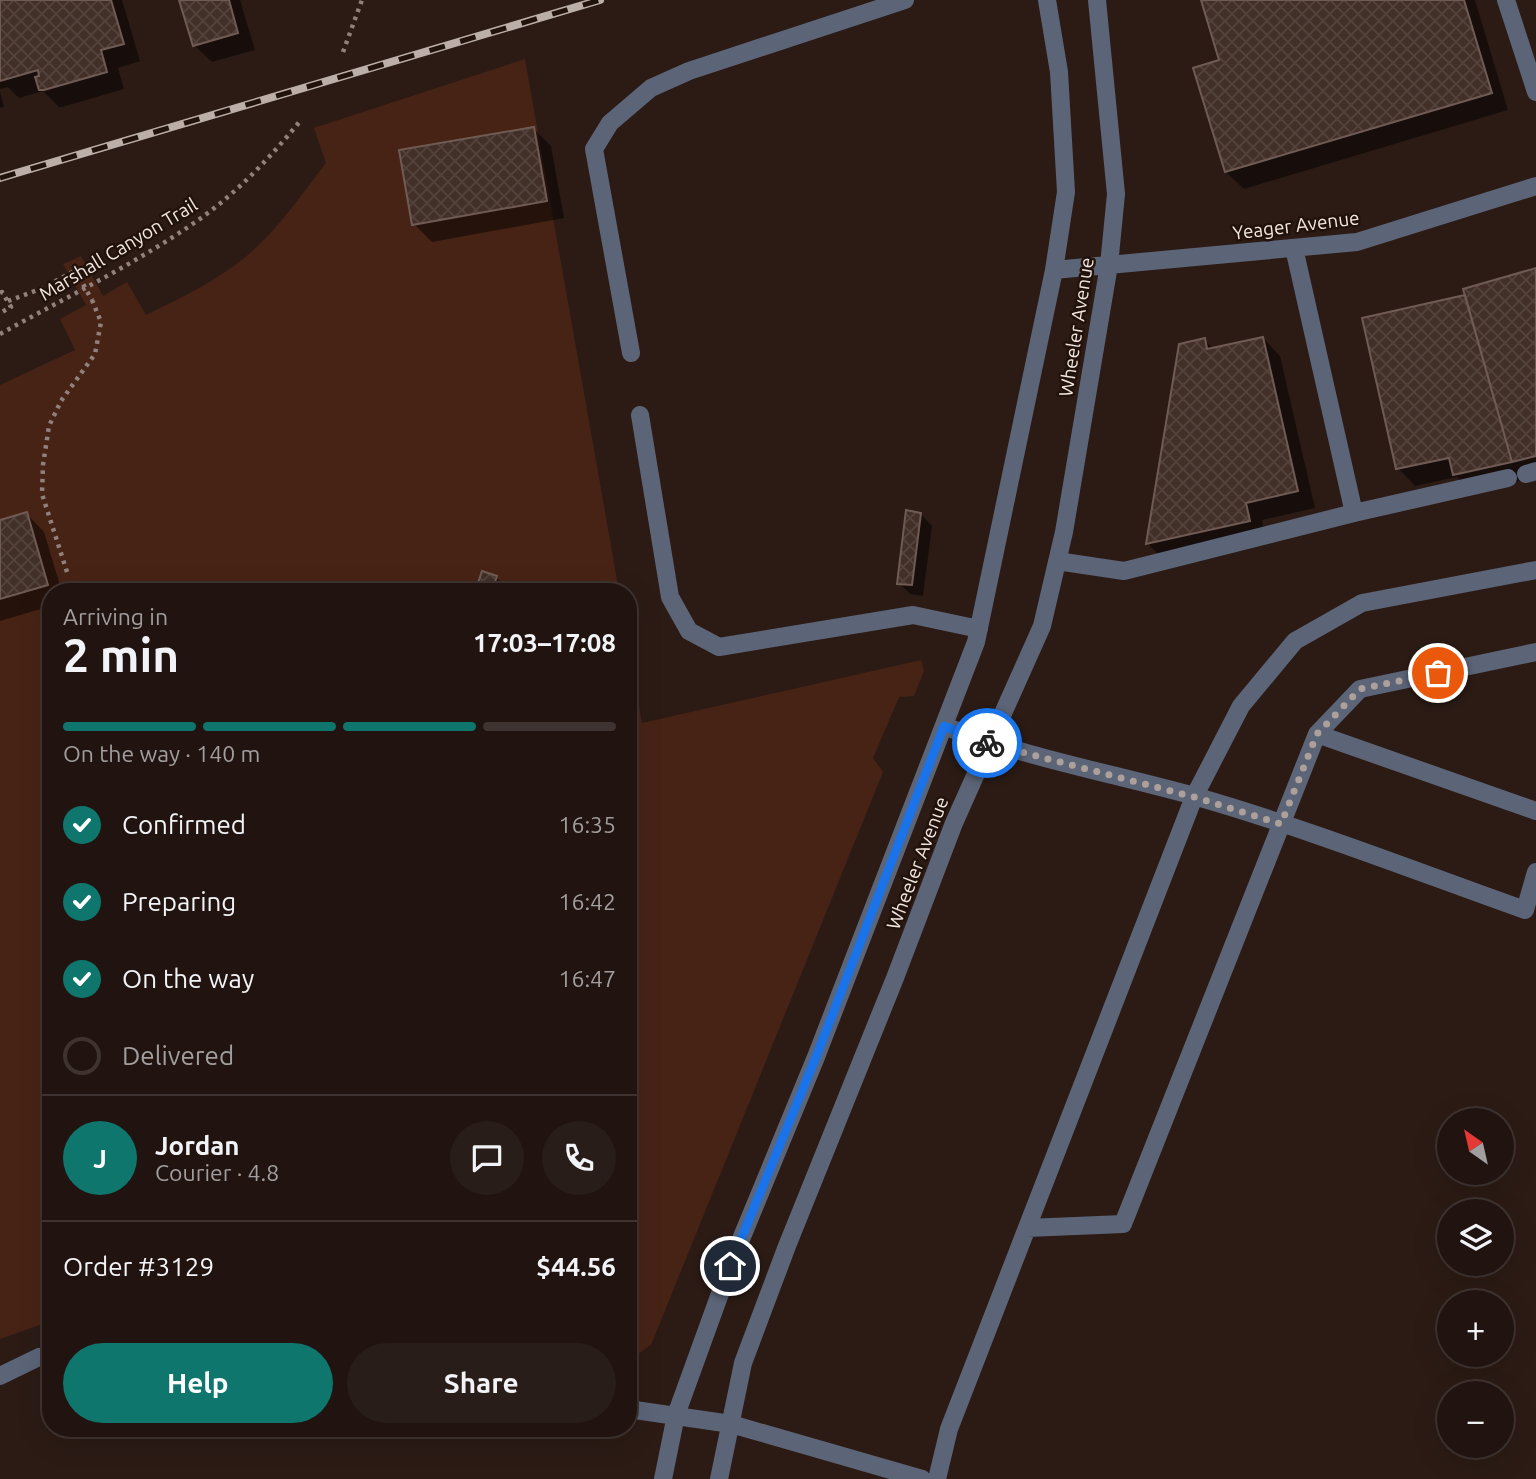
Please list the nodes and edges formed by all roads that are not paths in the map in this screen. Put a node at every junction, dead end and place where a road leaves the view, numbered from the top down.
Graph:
1 (905, 0) edge
2 (1047, 0) edge
3 (1097, 0) edge
4 (1506, 0) edge
5 (1536, 92) edge
6 (1536, 186) edge
7 (1294, 247) junction
8 (1108, 265) junction
9 (1054, 270) junction
10 (631, 352) dead end
11 (640, 415) dead end
12 (1523, 474) edge
13 (1354, 513) junction
14 (1056, 561) junction
15 (1536, 570) edge
16 (979, 629) junction
17 (1536, 652) edge
18 (944, 726) junction
19 (1317, 734) junction
20 (989, 743) junction
21 (1194, 797) junction
22 (1536, 811) edge
23 (1281, 824) junction
24 (1536, 872) edge
25 (1027, 1228) junction
26 (42, 1357) edge
27 (0, 1376) edge
28 (637, 1410) edge
29 (676, 1415) junction
30 (731, 1424) junction
31 (663, 1479) edge
32 (719, 1479) edge
33 (922, 1479) edge
34 (937, 1479) edge

1 - 10 street
2 - 9 street, Wheeler Avenue
3 - 8 street, Wheeler Avenue
4 - 5 street
6 - 7 street, Yeager Avenue
7 - 8 street, Yeager Avenue
7 - 13 street
8 - 9 street, Yeager Avenue
8 - 14 street, Wheeler Avenue
9 - 16 street, Wheeler Avenue
11 - 16 street
12 - 13 street
13 - 14 street
14 - 20 street, Wheeler Avenue
15 - 21 street
16 - 18 street, Wheeler Avenue
17 - 19 street
18 - 20 street
18 - 29 street, Wheeler Avenue
19 - 22 street
19 - 23 street
20 - 21 street
20 - 30 street, Wheeler Avenue
21 - 23 street
21 - 25 street
23 - 24 street
23 - 25 street
25 - 34 street
26 - 27 street
28 - 29 street
29 - 30 street
29 - 31 street, Wheeler Avenue
30 - 32 street, Wheeler Avenue
30 - 33 street

